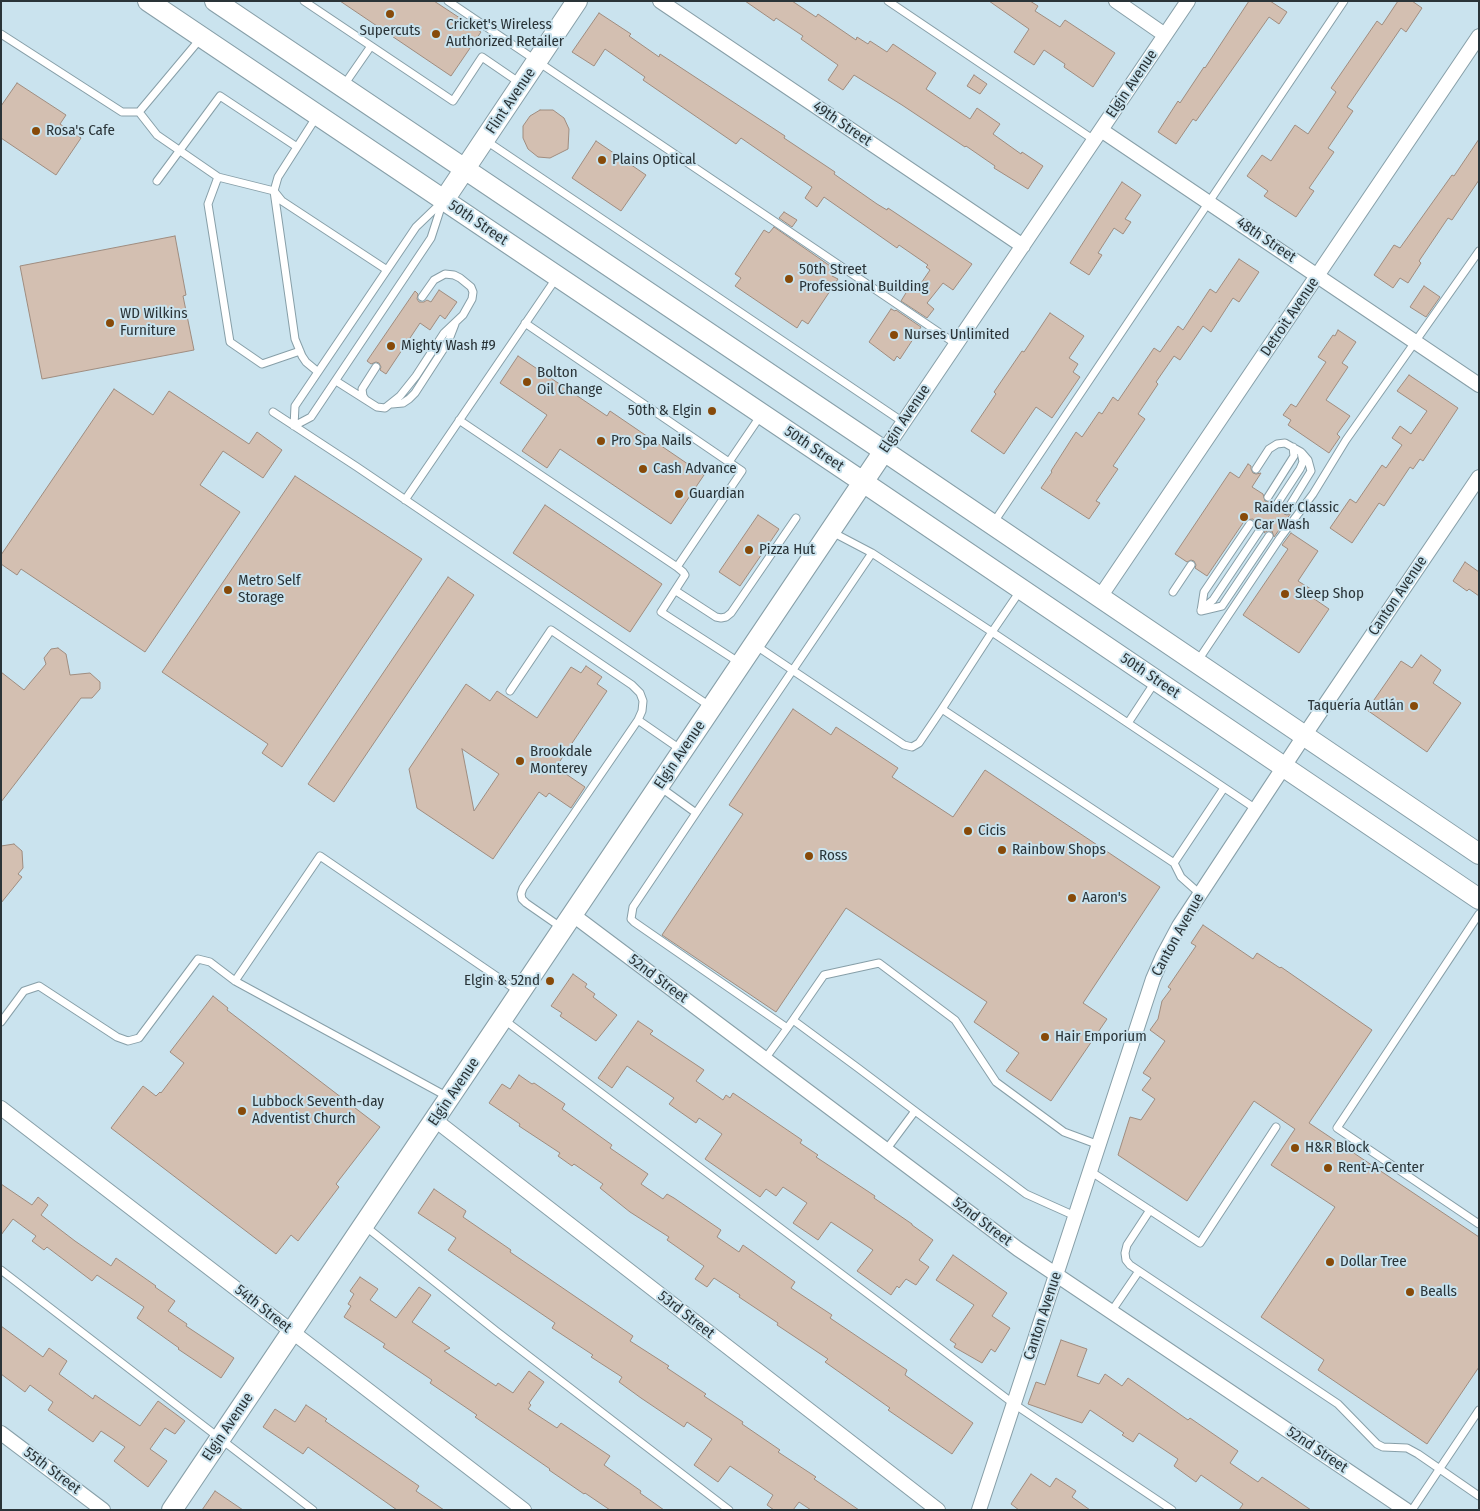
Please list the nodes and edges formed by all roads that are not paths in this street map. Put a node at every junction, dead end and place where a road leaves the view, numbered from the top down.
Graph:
1 (148, 1) edge
2 (215, 1) edge
3 (304, 1) edge
4 (448, 1) edge
5 (578, 1) edge
6 (660, 1) edge
7 (888, 1) edge
8 (1116, 1) edge
9 (1188, 1) edge
10 (1344, 1) edge
11 (1, 34) edge
12 (1165, 35) junction
13 (1479, 36) edge
14 (202, 38) junction
15 (371, 46) junction
16 (537, 61) junction
17 (522, 84) junction
18 (343, 88) junction
19 (138, 112) junction
20 (317, 115) junction
21 (1098, 135) junction
22 (485, 140) junction
23 (297, 147) junction
24 (178, 151) junction
25 (464, 170) junction
26 (218, 177) junction
27 (157, 181) dead end
28 (274, 192) junction
29 (444, 200) junction
30 (1209, 202) junction
31 (1023, 246) junction
32 (1479, 251) edge
33 (387, 270) junction
34 (1318, 275) junction
35 (557, 276) junction
36 (422, 297) dead end
37 (525, 323) junction
38 (1416, 342) junction
39 (956, 344) junction
40 (300, 351) junction
41 (376, 367) dead end
42 (318, 372) junction
43 (336, 381) junction
44 (1479, 385) edge
45 (366, 401) junction
46 (273, 412) dead end
47 (762, 414) junction
48 (459, 420) junction
49 (903, 422) junction
50 (294, 426) junction
51 (1293, 446) junction
52 (884, 451) junction
53 (1301, 452) junction
54 (729, 462) junction
55 (1256, 469) dead end
56 (1479, 477) edge
57 (863, 482) junction
58 (1268, 497) dead end
59 (405, 500) junction
60 (1277, 504) dead end
61 (1287, 510) dead end
62 (796, 518) dead end
63 (992, 524) junction
64 (1250, 524) dead end
65 (1260, 530) dead end
66 (829, 531) junction
67 (1269, 536) dead end
68 (872, 553) junction
69 (1191, 565) dead end
70 (677, 567) junction
71 (1021, 589) junction
72 (676, 591) junction
73 (1173, 592) dead end
74 (1100, 597) junction
75 (1201, 610) junction
76 (992, 632) junction
77 (754, 644) junction
78 (1197, 663) junction
79 (741, 664) junction
80 (794, 670) junction
81 (1156, 680) junction
82 (510, 691) dead end
83 (712, 707) junction
84 (942, 709) junction
85 (638, 720) junction
86 (1128, 723) junction
87 (1304, 736) junction
88 (683, 751) junction
89 (1284, 766) junction
90 (659, 786) junction
91 (1224, 788) junction
92 (1256, 809) junction
93 (696, 813) junction
94 (1479, 854) edge
95 (1174, 862) junction
96 (1200, 894) junction
97 (1479, 899) edge
98 (1479, 914) edge
99 (568, 922) junction
100 (235, 981) junction
101 (521, 992) junction
102 (503, 1019) junction
103 (793, 1020) junction
104 (1, 1022) edge
105 (787, 1028) junction
106 (765, 1059) junction
107 (450, 1098) junction
108 (1, 1108) edge
109 (915, 1111) junction
110 (435, 1120) junction
111 (1276, 1127) dead end
112 (1099, 1145) junction
113 (886, 1150) junction
114 (1090, 1171) junction
115 (1150, 1210) junction
116 (1075, 1216) junction
117 (1479, 1224) edge
118 (364, 1225) junction
119 (1, 1270) edge
120 (1139, 1271) junction
121 (1056, 1275) junction
122 (1111, 1312) junction
123 (292, 1332) junction
124 (1014, 1404) junction
125 (1479, 1410) edge
126 (1, 1433) edge
127 (220, 1438) junction
128 (1439, 1469) junction
129 (1479, 1496) edge
130 (103, 1510) edge
131 (172, 1510) edge
132 (313, 1510) edge
133 (524, 1510) edge
134 (729, 1510) edge
135 (938, 1510) edge
136 (979, 1510) edge
137 (1172, 1510) edge
138 (1406, 1510) edge
139 (1412, 1510) edge

1 - 14 main road, 50th Street
2 - 18 main road
3 - 15 lane
4 - 16 lane
5 - 16 main road, Flint Avenue
6 - 31 street, 49th Street
7 - 21 lane
8 - 12 street
9 - 12 street, Elgin Avenue
10 - 30 lane
11 - 19 lane
12 - 21 street, Elgin Avenue
13 - 34 street, Detroit Avenue
14 - 19 lane
14 - 20 main road, 50th Street
15 - 17 lane
15 - 18 lane
16 - 17 main road, Flint Avenue
16 - 39 lane
17 - 22 main road, Flint Avenue
18 - 25 main road
19 - 24 lane
20 - 23 lane
20 - 29 main road, 50th Street
21 - 30 street, 48th Street
21 - 31 street, Elgin Avenue
22 - 25 main road, Flint Avenue
22 - 49 lane
23 - 24 lane
23 - 28 lane
24 - 26 lane
24 - 27 lane
25 - 29 main road, Flint Avenue
25 - 52 main road
26 - 28 lane
26 - 40 lane
28 - 33 lane
28 - 40 lane
29 - 33 lane
29 - 35 main road, 50th Street
29 - 43 lane
30 - 34 street, 48th Street
30 - 63 lane
31 - 39 street, Elgin Avenue
32 - 38 lane
33 - 42 lane
34 - 38 street, 48th Street
34 - 74 street, Detroit Avenue
35 - 37 lane
35 - 47 main road, 50th Street
36 - 45 lane
37 - 48 lane
37 - 54 lane
38 - 44 street, 48th Street
38 - 78 lane
39 - 49 street, Elgin Avenue
40 - 42 lane
41 - 45 lane
42 - 50 lane
43 - 45 lane
43 - 50 lane
46 - 50 lane
47 - 54 lane
47 - 57 main road, 50th Street
48 - 59 lane
48 - 70 lane
49 - 52 street, Elgin Avenue
50 - 59 lane
51 - 53 lane
51 - 55 lane
51 - 58 lane
52 - 57 main road, Elgin Avenue
52 - 63 main road
53 - 60 lane
53 - 61 lane
54 - 70 lane
56 - 87 street, Canton Avenue
57 - 66 main road, Elgin Avenue
57 - 71 main road, 50th Street
59 - 83 lane
62 - 72 lane
63 - 74 main road
64 - 75 lane
65 - 75 lane
66 - 68 lane
66 - 77 main road, Elgin Avenue
67 - 75 lane
68 - 76 lane
68 - 80 lane
69 - 73 lane
70 - 72 lane
71 - 76 lane
71 - 81 main road, 50th Street
72 - 79 lane
74 - 78 main road
76 - 84 lane
76 - 86 lane
77 - 79 main road, Elgin Avenue
77 - 80 lane
78 - 87 main road
79 - 83 main road, Elgin Avenue
80 - 84 lane
80 - 93 lane
81 - 86 lane
81 - 89 main road, 50th Street
82 - 85 lane
83 - 88 main road, Elgin Avenue
84 - 95 lane
85 - 88 lane
85 - 99 lane
86 - 91 lane
87 - 89 street, Canton Avenue
87 - 94 main road
88 - 90 main road, Elgin Avenue
89 - 92 street, Canton Avenue
89 - 97 main road, 50th Street
90 - 93 lane
90 - 99 main road, Elgin Avenue
91 - 92 lane
91 - 95 lane
92 - 96 street, Canton Avenue
93 - 105 lane
95 - 96 lane
96 - 112 street, Canton Avenue
98 - 117 lane
99 - 101 main road, Elgin Avenue
99 - 106 street, 52nd Street
100 - 101 lane
100 - 104 lane
100 - 107 lane
101 - 102 main road, Elgin Avenue
102 - 107 main road, Elgin Avenue
102 - 124 lane
103 - 105 lane
103 - 109 lane
103 - 112 lane
105 - 106 lane
106 - 113 street, 52nd Street
107 - 110 main road, Elgin Avenue
108 - 123 street, 54th Street
109 - 113 lane
109 - 116 lane
110 - 118 main road, Elgin Avenue
110 - 135 street, 53rd Street
111 - 115 lane
112 - 114 street, Canton Avenue
113 - 121 street, 52nd Street
114 - 115 lane
114 - 116 street, Canton Avenue
115 - 120 lane
116 - 121 street, Canton Avenue
118 - 123 main road, Elgin Avenue
118 - 134 lane
119 - 127 lane
120 - 122 lane
120 - 128 lane
121 - 122 street, 52nd Street
121 - 124 street, Canton Avenue
122 - 138 street, 52nd Street
123 - 127 main road, Elgin Avenue
123 - 133 street, 54th Street
124 - 136 street, Canton Avenue
124 - 137 lane
125 - 128 lane
126 - 130 street, 55th Street
127 - 131 main road, Elgin Avenue
127 - 132 lane
128 - 129 lane
128 - 139 lane

